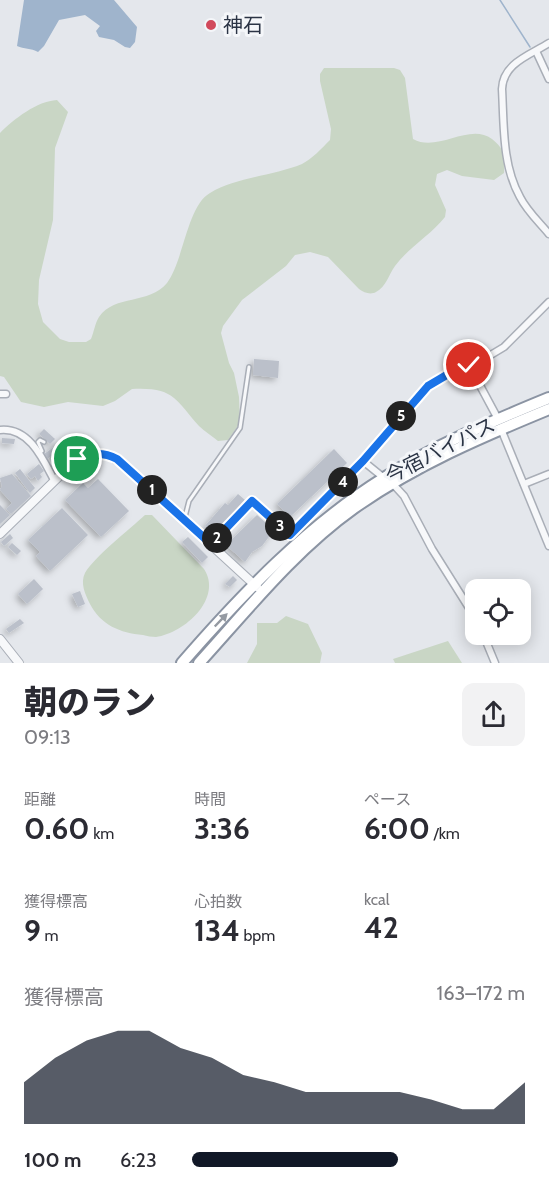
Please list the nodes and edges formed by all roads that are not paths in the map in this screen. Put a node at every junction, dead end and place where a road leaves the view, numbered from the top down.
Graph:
1 (549, 43) edge
2 (536, 51) junction
3 (549, 79) edge
4 (549, 234) edge
5 (549, 302) edge
6 (469, 365) junction
7 (249, 367) dead end
8 (549, 398) edge
9 (549, 409) edge
10 (500, 424) junction
11 (0, 430) edge
12 (44, 442) dead end
13 (39, 452) junction
14 (363, 461) junction
15 (549, 474) edge
16 (54, 480) junction
17 (388, 481) junction
18 (524, 484) junction
19 (184, 519) junction
20 (0, 534) edge
21 (211, 544) junction
22 (549, 546) edge
23 (258, 589) junction
24 (465, 602) edge
25 (0, 639) edge
26 (488, 645) edge
27 (19, 663) edge
28 (182, 663) edge
29 (199, 663) edge
30 (495, 663) edge

1 - 2 street
2 - 3 street
2 - 4 street
5 - 6 street
6 - 10 street
6 - 14 street
7 - 19 lane
8 - 10 highway, 今宿バイパス
9 - 10 highway, 今宿バイパス
10 - 17 highway, 今宿バイパス
10 - 18 street
11 - 13 street
12 - 13 lane
13 - 16 street
14 - 17 street
14 - 21 street
15 - 18 street
16 - 19 street
16 - 20 street
17 - 23 highway, 今宿バイパス
17 - 24 street
18 - 22 street
19 - 21 street
21 - 23 street
28 -> 23 highway, 今宿バイパス
23 - 29 highway, 今宿バイパス
25 - 27 street
26 - 30 street

